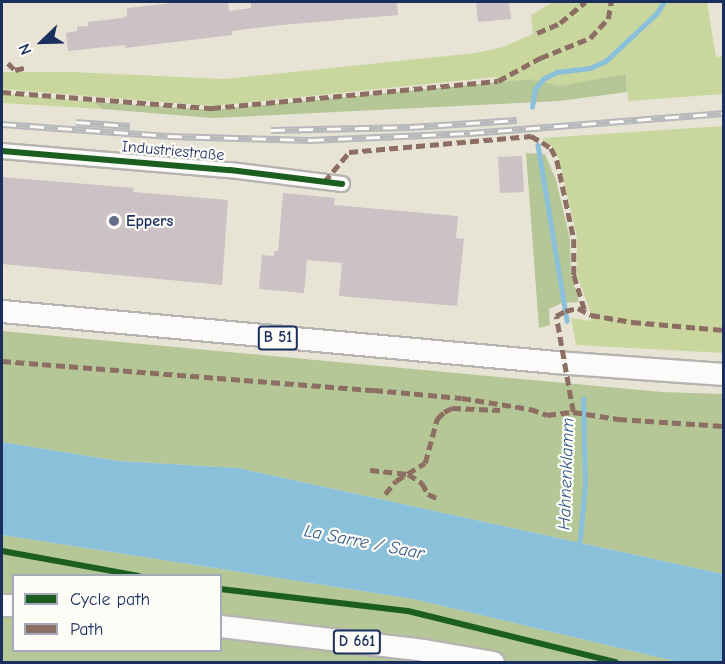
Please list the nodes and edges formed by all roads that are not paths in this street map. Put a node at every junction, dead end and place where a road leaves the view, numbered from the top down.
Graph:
1 (2, 151) edge
2 (342, 184) dead end
3 (2, 311) edge
4 (723, 374) edge
5 (222, 626) edge
6 (493, 663) edge

1 - 2 street, Industriestraße
3 - 4 main road, B 51
5 - 6 main road, D 661

